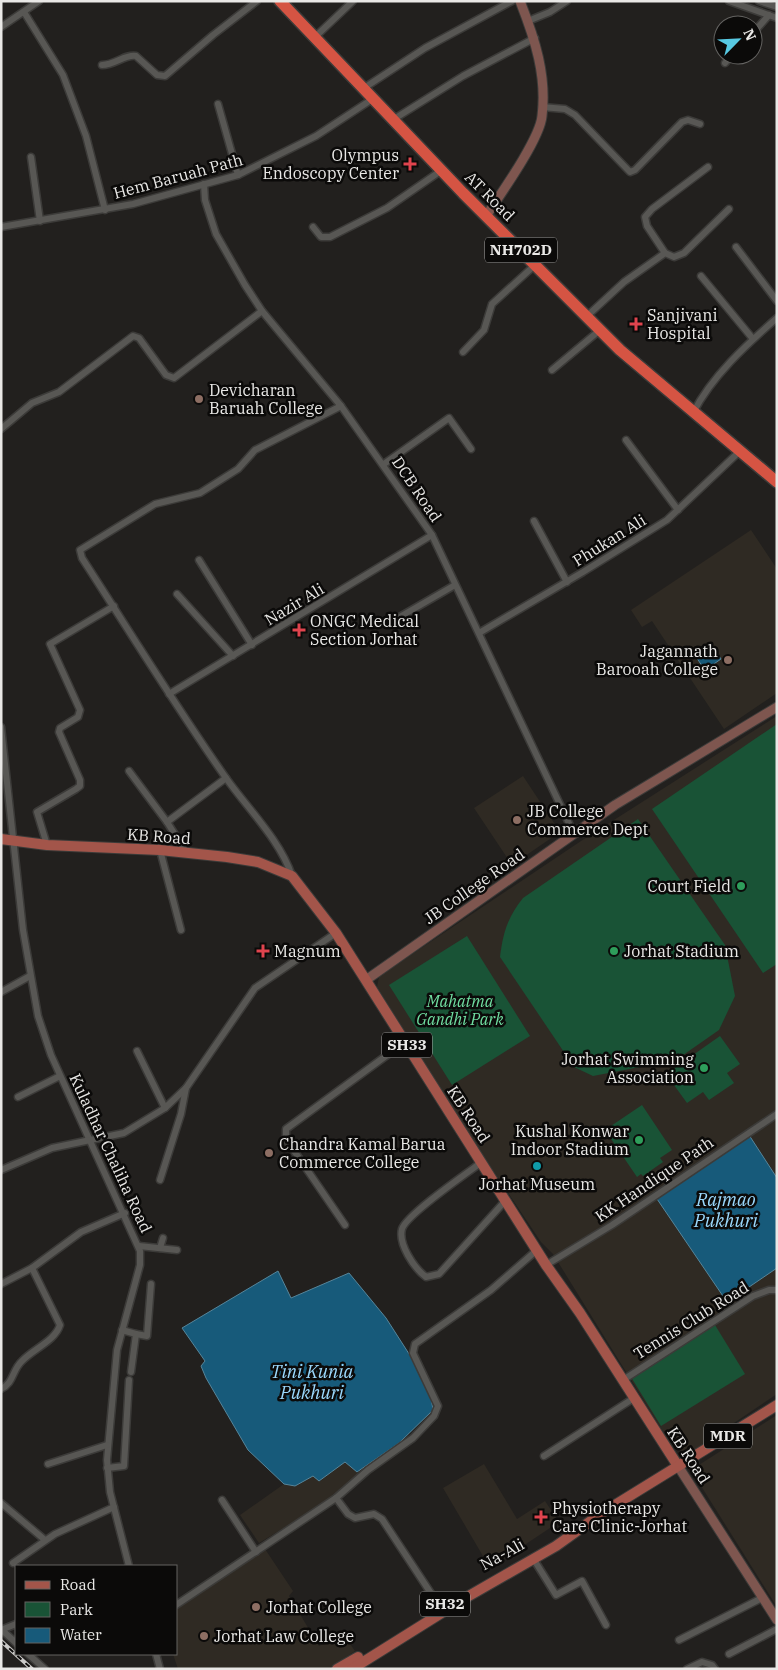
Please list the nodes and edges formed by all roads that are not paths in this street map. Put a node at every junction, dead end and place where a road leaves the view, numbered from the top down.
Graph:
1 (39, 1) edge
2 (257, 1) edge
3 (280, 1) edge
4 (353, 1) edge
5 (512, 1) edge
6 (520, 1) edge
7 (567, 1) edge
8 (728, 1) edge
9 (759, 1) edge
10 (777, 8) edge
11 (24, 12) junction
12 (769, 15) junction
13 (777, 18) edge
14 (528, 21) junction
15 (763, 22) edge
16 (1, 26) edge
17 (315, 37) junction
18 (535, 38) junction
19 (102, 65) dead end
20 (364, 88) junction
21 (374, 98) junction
22 (218, 104) dead end
23 (542, 107) junction
24 (394, 119) junction
25 (700, 124) dead end
26 (32, 157) dead end
27 (708, 166) dead end
28 (442, 170) junction
29 (238, 175) junction
30 (204, 184) junction
31 (729, 209) dead end
32 (104, 210) junction
33 (486, 216) junction
34 (40, 221) junction
35 (313, 227) dead end
36 (1, 228) edge
37 (736, 247) dead end
38 (664, 253) junction
39 (535, 264) junction
40 (702, 276) dead end
41 (777, 301) edge
42 (262, 311) junction
43 (586, 317) junction
44 (777, 318) edge
45 (600, 330) junction
46 (753, 339) junction
47 (463, 352) dead end
48 (552, 370) dead end
49 (341, 406) junction
50 (693, 412) junction
51 (1, 429) edge
52 (626, 440) dead end
53 (471, 449) dead end
54 (740, 451) junction
55 (384, 464) junction
56 (777, 482) edge
57 (678, 510) junction
58 (534, 522) dead end
59 (432, 535) junction
60 (199, 560) dead end
61 (567, 582) junction
62 (455, 585) junction
63 (178, 594) dead end
64 (114, 606) junction
65 (391, 622) dead end
66 (479, 633) junction
67 (252, 645) junction
68 (233, 656) junction
69 (169, 694) junction
70 (777, 706) edge
71 (1, 726) edge
72 (129, 771) dead end
73 (226, 778) junction
74 (167, 822) junction
75 (574, 834) junction
76 (1, 839) edge
77 (13, 840) junction
78 (47, 845) junction
79 (160, 850) junction
80 (186, 852) junction
81 (292, 876) junction
82 (181, 930) dead end
83 (336, 933) junction
84 (30, 976) junction
85 (366, 980) junction
86 (1, 992) edge
87 (405, 1042) junction
88 (137, 1051) dead end
89 (60, 1076) junction
90 (186, 1088) junction
91 (18, 1097) dead end
92 (165, 1108) junction
93 (777, 1114) edge
94 (90, 1139) junction
95 (482, 1162) junction
96 (1, 1170) edge
97 (160, 1180) dead end
98 (506, 1200) junction
99 (125, 1213) junction
100 (345, 1225) dead end
101 (163, 1238) dead end
102 (139, 1246) junction
103 (160, 1248) junction
104 (177, 1250) dead end
105 (537, 1250) junction
106 (546, 1265) junction
107 (32, 1268) junction
108 (1, 1284) edge
109 (150, 1284) dead end
110 (777, 1290) edge
111 (122, 1330) junction
112 (136, 1334) junction
113 (131, 1372) dead end
114 (129, 1380) dead end
115 (623, 1380) junction
116 (1, 1389) edge
117 (634, 1398) junction
118 (777, 1405) edge
119 (107, 1445) junction
120 (544, 1456) dead end
121 (48, 1464) dead end
122 (678, 1466) junction
123 (107, 1468) junction
124 (336, 1498) junction
125 (222, 1500) dead end
126 (1, 1503) edge
127 (114, 1507) junction
128 (45, 1540) junction
129 (553, 1547) junction
130 (256, 1552) junction
131 (13, 1563) dead end
132 (536, 1563) junction
133 (129, 1565) edge
134 (762, 1598) junction
135 (178, 1604) edge
136 (440, 1607) junction
137 (777, 1620) edge
138 (15, 1624) edge
139 (606, 1625) dead end
140 (777, 1629) edge
141 (2, 1630) edge
142 (679, 1640) dead end
143 (15, 1642) edge
144 (729, 1654) dead end
145 (32, 1655) edge
146 (156, 1655) edge
147 (45, 1669) edge
148 (160, 1669) edge
149 (338, 1669) edge
150 (352, 1669) edge
151 (360, 1669) edge
152 (687, 1669) edge
153 (715, 1669) edge

1 - 11 street
2 - 19 street
3 - 17 highway, AT Road / NH702D
4 - 17 street
5 - 20 street
6 - 14 street
7 - 14 street
8 - 12 street
9 - 10 street
11 - 16 street
11 - 32 street
12 - 13 street
12 - 15 street
14 - 18 street
17 - 20 highway, AT Road / NH702D
18 - 23 street
18 - 24 street
20 - 21 highway, AT Road / NH702D
21 - 24 highway, AT Road / NH702D
21 - 29 street, Hem Baruah Path
22 - 29 street
23 - 25 street
23 - 33 street
24 - 28 highway, AT Road / NH702D
26 - 34 street
27 - 38 street
28 - 33 highway, AT Road / NH702D
28 - 35 street
29 - 30 street, Hem Baruah Path
30 - 32 street, Hem Baruah Path
30 - 42 street, DCB Road
31 - 38 street
32 - 34 street, Hem Baruah Path
33 - 39 highway, AT Road / NH702D
34 - 36 street, Hem Baruah Path
37 - 41 street
38 - 43 street
39 - 43 highway, AT Road / NH702D
39 - 47 street
40 - 46 street
42 - 49 street, DCB Road
42 - 51 street
43 - 45 highway, AT Road / NH702D
44 - 46 street
45 - 48 street
45 - 50 highway, AT Road / NH702D
46 - 50 street
49 - 55 street, DCB Road
49 - 64 street
50 - 54 highway, AT Road / NH702D
52 - 57 street
53 - 55 street
54 - 56 highway, AT Road / NH702D
54 - 57 street, Phukan Ali
55 - 59 street, DCB Road
57 - 61 street, Phukan Ali
58 - 61 street
59 - 62 street, DCB Road
59 - 67 street, Nazir Ali
60 - 67 street
61 - 66 street, Phukan Ali
62 - 65 street
62 - 66 street, DCB Road
63 - 68 street
64 - 69 street
64 - 78 street
66 - 75 street, DCB Road
67 - 68 street, Nazir Ali
68 - 69 street, Nazir Ali
69 - 73 street
70 - 75 street, JB College Road
71 - 77 street, Kuladhar Chaliha Road
72 - 74 street
73 - 74 street
73 - 81 street
74 - 80 street
75 - 85 street, JB College Road
76 - 77 main road, KB Road / SH33
77 - 78 main road, KB Road / SH33
77 - 84 street, Kuladhar Chaliha Road
78 - 79 main road, KB Road / SH33
79 - 80 main road, KB Road / SH33
79 - 82 street
80 - 81 main road, KB Road / SH33
81 - 83 main road, KB Road / SH33
83 - 85 main road, KB Road / SH33
83 - 90 street
84 - 86 street
84 - 89 street, Kuladhar Chaliha Road
85 - 87 main road, KB Road / SH33
87 - 95 main road, KB Road / SH33
87 - 100 street
88 - 92 street
89 - 91 street
89 - 94 street, Kuladhar Chaliha Road
90 - 92 street
90 - 97 street
92 - 94 street
93 - 106 street, KK Handique Path
94 - 96 street
94 - 99 street, Kuladhar Chaliha Road
95 - 98 main road, KB Road / SH33
95 - 98 street
98 - 105 main road, KB Road / SH33
99 - 102 street, Kuladhar Chaliha Road
99 - 107 street
101 - 103 street
102 - 103 street
102 - 111 street, Kuladhar Chaliha Road
103 - 104 street
105 - 106 main road, KB Road / SH33
105 - 124 street
106 - 115 main road, KB Road / SH33
107 - 108 street
107 - 116 street
109 - 112 street
110 - 115 street, Tennis Club Road
111 - 112 street
111 - 119 street, Kuladhar Chaliha Road
112 - 113 street
114 - 123 street
115 - 117 main road, KB Road / SH33
117 - 120 street
117 - 122 main road, KB Road / SH33
118 - 122 main road, MDR
119 - 121 street
119 - 123 street, Kuladhar Chaliha Road
122 - 129 main road, Na-Ali / SH32
122 - 134 street, KB Road
123 - 127 street, Kuladhar Chaliha Road
124 - 130 street
124 - 136 street
125 - 130 street
126 - 128 street
127 - 128 street
127 - 133 street, Kuladhar Chaliha Road
128 - 131 street
129 - 132 main road
129 - 136 main road, Na-Ali / SH32
129 - 150 main road
130 - 135 street
132 - 139 street
132 - 151 main road
134 - 137 street, KB Road
134 - 142 street
136 - 149 main road, Na-Ali / SH32
138 - 141 street
140 - 144 street
141 - 143 street
145 - 147 street
146 - 148 street
152 - 153 street

